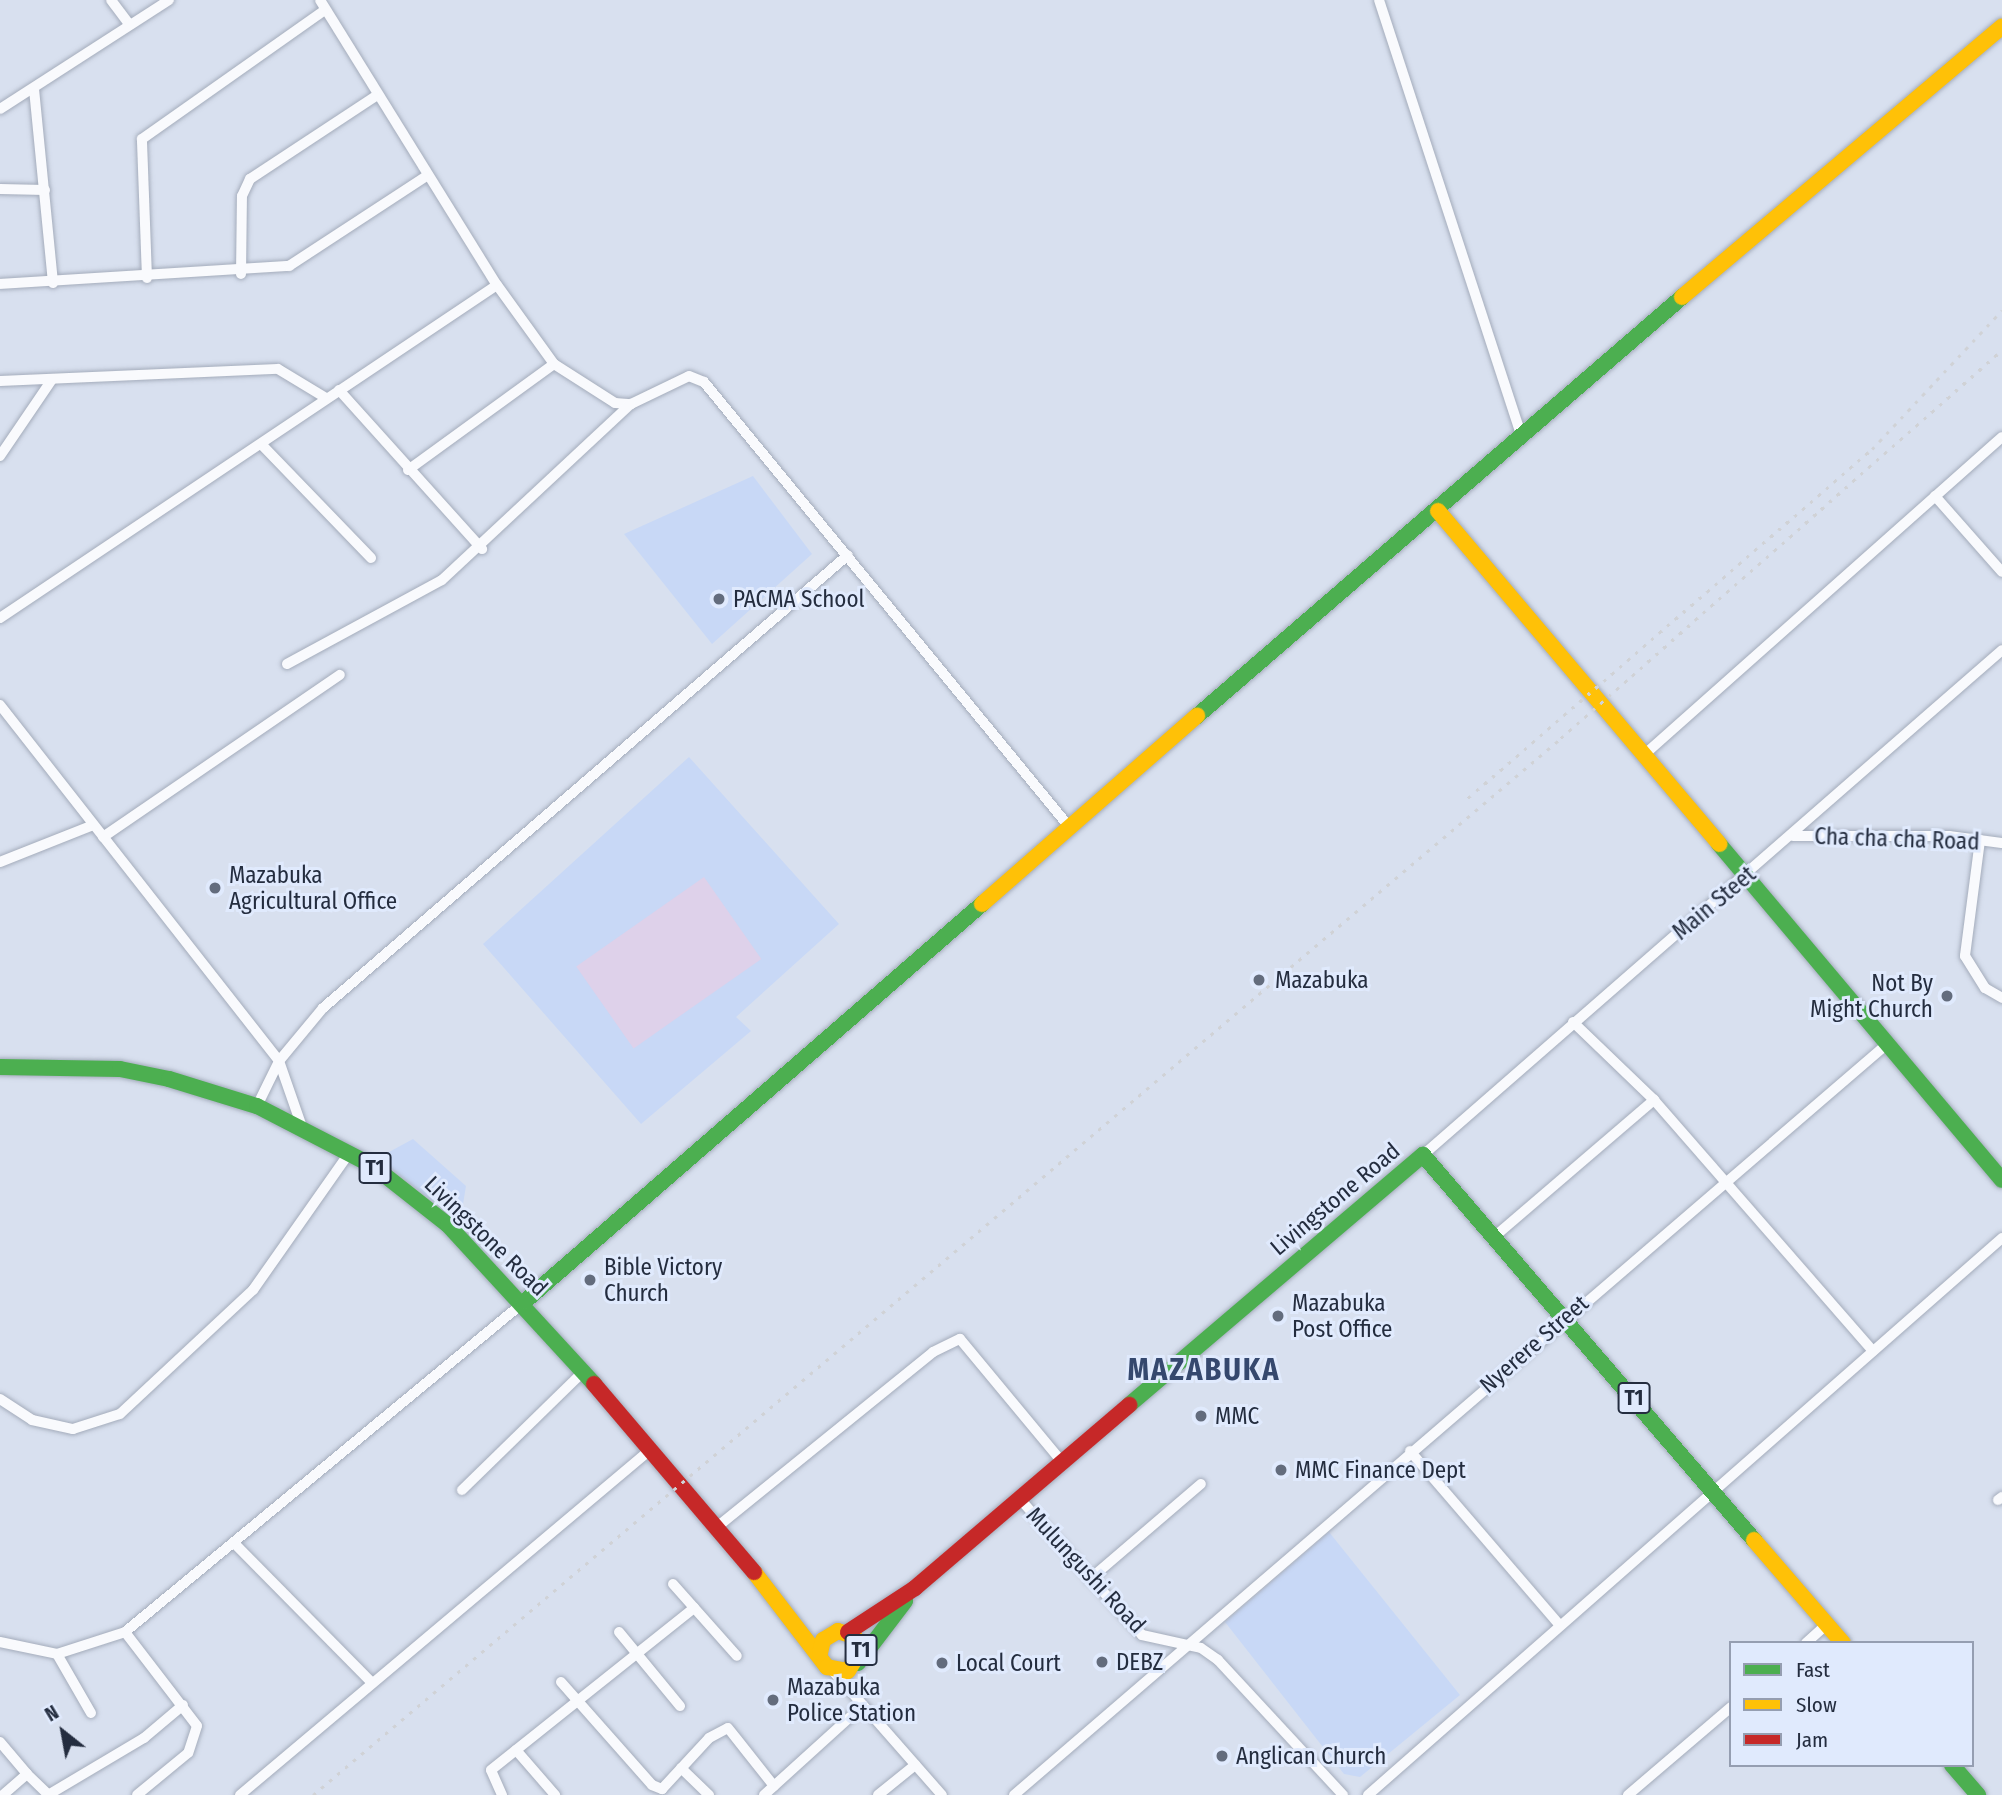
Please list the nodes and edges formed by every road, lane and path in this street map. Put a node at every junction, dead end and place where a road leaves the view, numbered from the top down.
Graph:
1 (111, 0) edge
2 (169, 0) edge
3 (1379, 0) edge
4 (322, 5) edge
5 (130, 25) junction
6 (2002, 27) edge
7 (34, 89) junction
8 (376, 96) junction
9 (0, 108) edge
10 (428, 176) junction
11 (0, 189) edge
12 (45, 190) junction
13 (241, 274) junction
14 (147, 278) junction
15 (53, 283) junction
16 (0, 284) edge
17 (497, 285) junction
18 (554, 365) junction
19 (0, 381) edge
20 (51, 381) junction
21 (339, 390) junction
22 (326, 398) junction
23 (631, 404) junction
24 (1521, 435) junction
25 (2002, 437) edge
26 (262, 445) junction
27 (0, 456) edge
28 (408, 470) junction
29 (1935, 496) junction
30 (1437, 511) junction
31 (482, 549) junction
32 (848, 555) junction
33 (371, 558) dead end
34 (2002, 572) edge
35 (0, 618) edge
36 (2002, 650) edge
37 (287, 664) dead end
38 (340, 675) dead end
39 (0, 705) edge
40 (1646, 754) junction
41 (91, 825) junction
42 (1071, 830) junction
43 (1793, 836) junction
44 (103, 837) junction
45 (1980, 840) junction
46 (2002, 843) edge
47 (0, 862) edge
48 (1748, 874) junction
49 (2002, 998) edge
50 (1573, 1022) junction
51 (1887, 1044) junction
52 (279, 1061) junction
53 (0, 1068) edge
54 (1654, 1100) junction
55 (257, 1107) junction
56 (302, 1127) junction
57 (350, 1152) junction
58 (1423, 1155) junction
59 (2002, 1180) edge
60 (1723, 1183) junction
61 (1494, 1237) junction
62 (2002, 1238) edge
63 (524, 1302) junction
64 (1565, 1318) junction
65 (1873, 1351) junction
66 (584, 1371) junction
67 (0, 1399) edge
68 (650, 1450) junction
69 (1410, 1451) junction
70 (1062, 1462) junction
71 (1201, 1484) dead end
72 (1713, 1489) junction
73 (462, 1490) dead end
74 (1019, 1498) junction
75 (717, 1527) junction
76 (237, 1546) junction
77 (1090, 1579) junction
78 (673, 1584) dead end
79 (915, 1588) junction
80 (694, 1608) junction
81 (789, 1613) junction
82 (1558, 1623) junction
83 (1827, 1624) junction
84 (125, 1632) junction
85 (619, 1632) dead end
86 (848, 1632) junction
87 (828, 1635) junction
88 (1808, 1641) edge
89 (1841, 1641) edge
90 (0, 1642) edge
91 (1183, 1646) junction
92 (820, 1653) junction
93 (57, 1654) junction
94 (636, 1655) junction
95 (737, 1656) dead end
96 (856, 1665) junction
97 (832, 1670) junction
98 (370, 1681) junction
99 (561, 1682) dead end
100 (859, 1702) junction
101 (579, 1703) junction
102 (183, 1705) junction
103 (680, 1706) dead end
104 (1729, 1709) edge
105 (91, 1713) dead end
106 (0, 1742) edge
107 (516, 1750) junction
108 (915, 1765) junction
109 (1953, 1767) edge
110 (681, 1768) junction
111 (27, 1774) junction
112 (774, 1786) junction
113 (659, 1792) edge
114 (1971, 1793) edge
115 (1017, 1794) edge
116 (3, 1795) edge
117 (49, 1795) edge
118 (137, 1795) edge
119 (240, 1795) edge
120 (502, 1795) edge
121 (555, 1795) edge
122 (709, 1795) edge
123 (764, 1795) edge
124 (878, 1795) edge
125 (942, 1795) edge
126 (1343, 1795) edge
127 (1368, 1795) edge
128 (1628, 1795) edge

1 - 5 street
2 - 5 street
3 - 24 street
4 - 8 street
4 - 14 street
5 - 7 street
6 - 24 main road
7 - 9 street
7 - 12 street
8 - 10 street
8 - 13 street
10 - 13 street
10 - 17 street
11 - 12 street
12 - 15 street
13 - 14 street
14 - 15 street
15 - 16 street
17 - 18 street
17 - 21 street
18 - 23 street
18 - 28 street
19 - 20 street
20 - 22 street
20 - 27 street
21 - 22 street
21 - 28 street
22 - 26 street
23 - 31 street
23 - 32 street
24 - 30 main road
25 - 29 street
26 - 33 street
26 - 35 street
28 - 31 street
29 - 34 street
29 - 40 street
30 - 40 main road
30 - 42 main road
31 - 37 street
32 - 42 street
32 - 52 street
36 - 43 street, Main Steet
38 - 44 street
39 - 41 street
40 - 48 main road
41 - 44 street
41 - 47 street
42 - 63 main road
43 - 45 street, Cha cha cha Road
43 - 48 street, Main Steet
44 - 52 street
45 - 46 street, Cha cha cha Road
45 - 49 street
48 - 50 street, Main Steet
48 - 51 main road
50 - 54 street
50 - 58 street, Main Steet
51 - 59 main road
51 - 60 street, Nyerere Street
52 - 55 street
52 - 56 street
53 - 55 main road, Livingstone Road / T1
54 - 60 street
54 - 61 street
55 - 56 main road, Livingstone Road / T1
56 - 57 main road, Livingstone Road / T1
57 - 63 main road, Livingstone Road / T1
57 - 67 street
58 - 61 main road, Livingstone Road / T1
58 - 70 main road, Livingstone Road / T1
60 - 64 street, Nyerere Street
60 - 65 street
61 - 64 main road, Livingstone Road / T1
62 - 65 street
63 - 66 main road, Livingstone Road / T1
63 - 76 street
64 - 69 street, Nyerere Street
64 - 72 main road, Livingstone Road / T1
65 - 72 street
66 - 68 main road, Livingstone Road / T1
66 - 73 street
68 - 75 main road, Livingstone Road / T1
68 - 98 street
69 - 82 street
69 - 91 street, Nyerere Street
70 - 74 main road, Livingstone Road / T1
70 - 75 street
71 - 77 street
72 - 82 street
72 - 83 main road, Livingstone Road / T1
74 - 77 street, Mulungushi Road
74 - 79 main road, Livingstone Road / T1
75 - 81 main road, Livingstone Road / T1
76 - 84 street
76 - 98 street
77 - 91 street, Mulungushi Road
78 - 80 street
79 - 86 main road, Livingstone Road / T1
79 - 96 main road, Livingstone Road / T1
80 - 94 street
80 - 95 street
81 - 87 main road, Livingstone Road / T1
81 - 92 main road, Livingstone Road / T1
82 - 127 street
83 - 88 street
83 - 89 main road, Livingstone Road / T1
84 - 93 street
84 - 102 street
85 - 94 street
86 - 87 main road, Livingstone Road / T1
86 - 96 main road, T1
87 - 92 main road, T1
90 - 93 street
91 - 115 street, Nyerere Street
91 - 126 street, Mulungushi Road
92 - 97 main road, Livingstone Road / T1
93 - 105 street
94 - 101 street
94 - 103 street
96 - 97 main road, T1
96 - 100 street
97 - 100 street
98 - 119 street
99 - 101 street
100 - 108 street
100 - 112 street
101 - 107 street
101 - 113 street
102 - 117 street
102 - 118 street
104 - 128 street
106 - 111 street
107 - 120 street
107 - 121 street
108 - 124 street
108 - 125 street
109 - 114 main road
110 - 112 street
110 - 113 street
110 - 122 street
111 - 116 street
111 - 117 street
112 - 123 street

